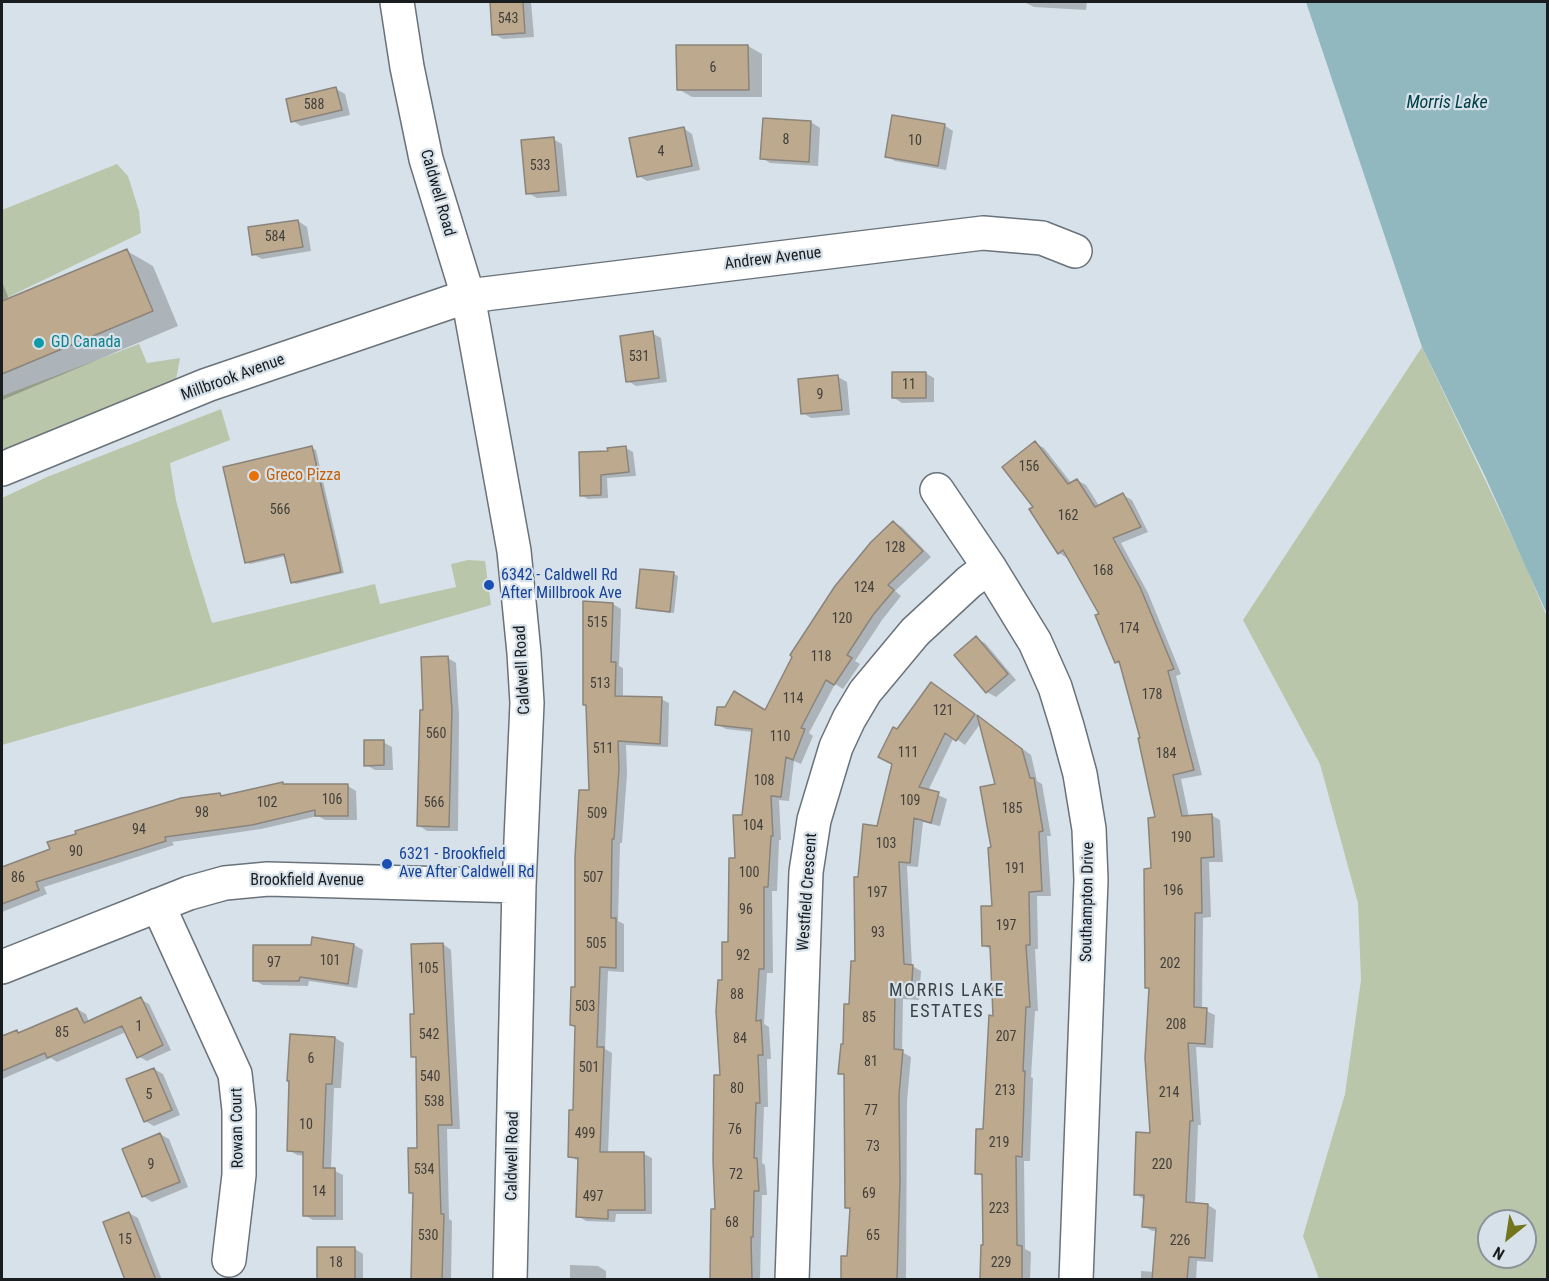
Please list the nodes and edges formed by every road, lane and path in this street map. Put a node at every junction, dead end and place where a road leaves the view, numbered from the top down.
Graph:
1 (398, 2) edge
2 (1075, 250) dead end
3 (468, 296) junction
4 (2, 470) edge
5 (937, 490) dead end
6 (989, 567) junction
7 (519, 886) junction
8 (158, 906) junction
9 (2, 966) edge
10 (229, 1260) dead end
11 (510, 1280) edge
12 (792, 1280) edge
13 (1076, 1280) edge

1 - 3 street, Caldwell Road
2 - 3 street, Andrew Avenue
3 - 4 street, Millbrook Avenue
3 - 7 street, Caldwell Road
5 - 6 street, Southampton Drive
6 - 12 street, Westfield Crescent
6 - 13 street, Southampton Drive
7 - 8 street, Brookfield Avenue
7 - 11 street, Caldwell Road
8 - 9 street, Brookfield Avenue
8 - 10 street, Rowan Court

